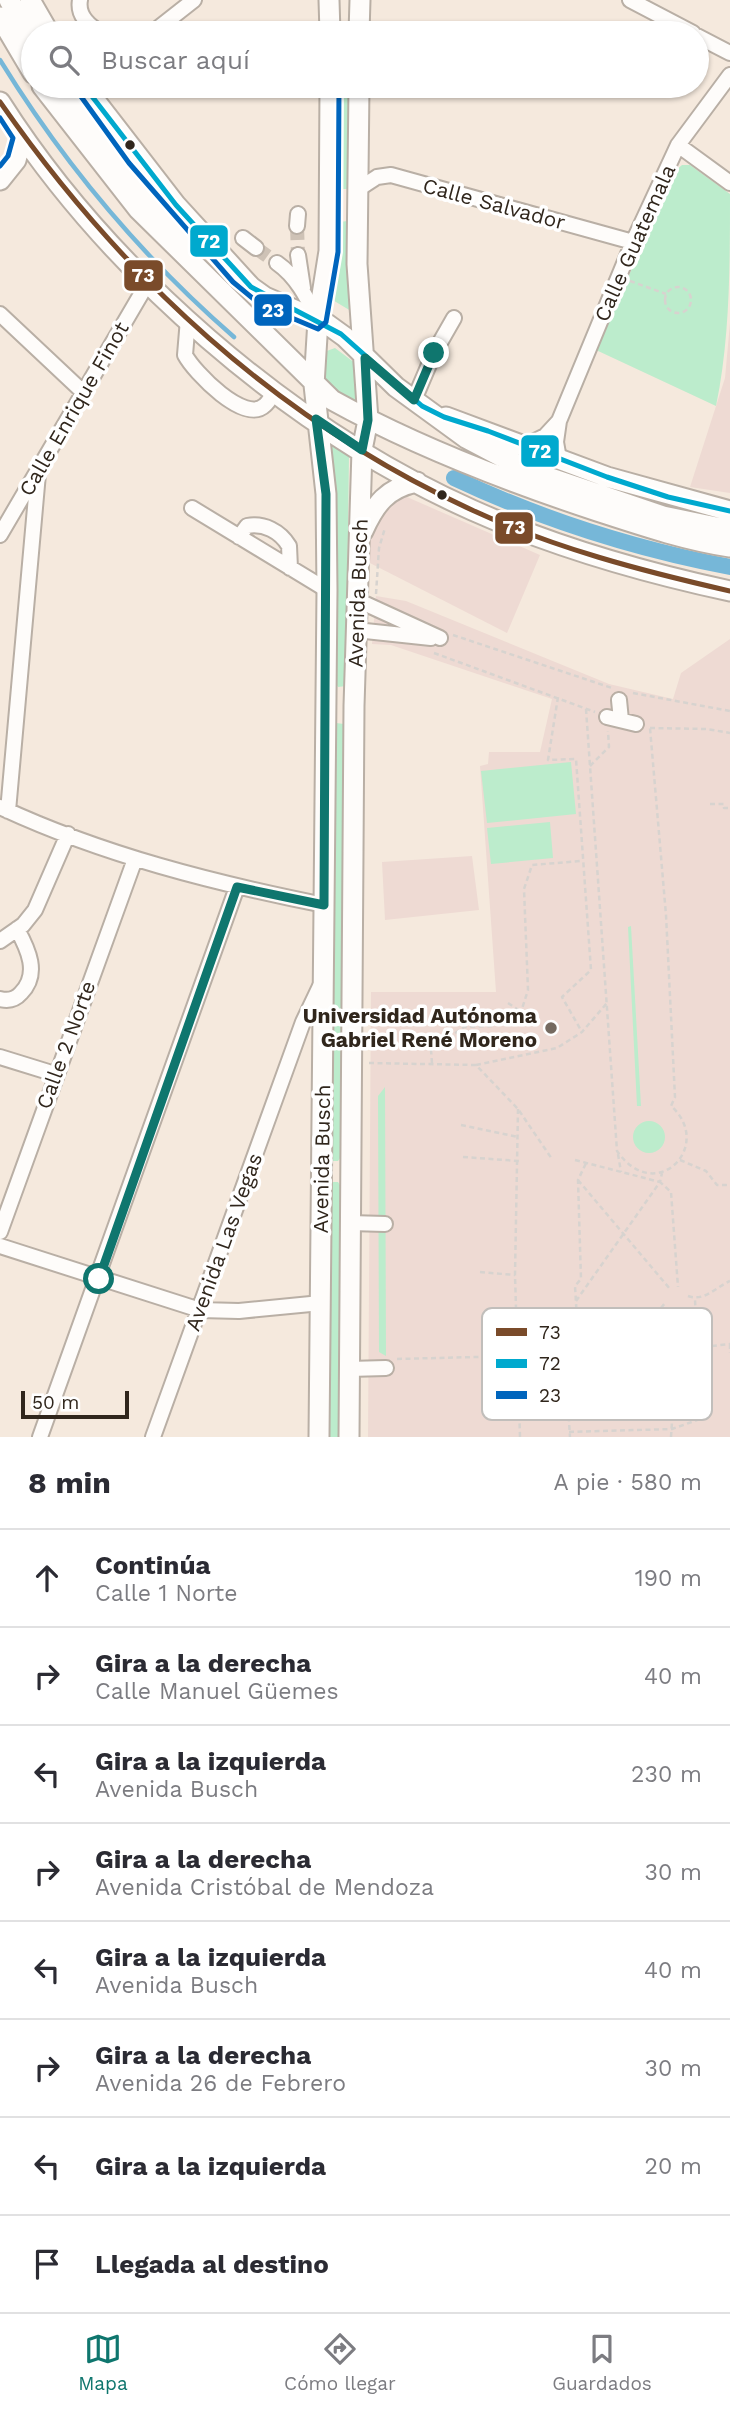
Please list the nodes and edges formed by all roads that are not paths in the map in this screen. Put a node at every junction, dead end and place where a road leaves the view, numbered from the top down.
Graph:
1 (9, 0) edge
2 (30, 0) edge
3 (80, 0) edge
4 (194, 0) edge
5 (330, 0) edge
6 (360, 0) edge
7 (630, 0) edge
8 (0, 17) edge
9 (21, 21) edge
10 (42, 21) edge
11 (85, 21) edge
12 (167, 21) edge
13 (330, 21) edge
14 (359, 21) edge
15 (670, 21) edge
16 (709, 42) edge
17 (21, 53) edge
18 (730, 53) edge
19 (730, 75) edge
20 (51, 98) edge
21 (91, 98) edge
22 (330, 98) edge
23 (359, 98) edge
24 (1, 104) edge
25 (22, 137) junction
26 (678, 145) junction
27 (39, 159) junction
28 (5, 175) edge
29 (730, 183) edge
30 (357, 194) junction
31 (330, 201) junction
32 (243, 238) dead end
33 (633, 242) junction
34 (256, 248) tunnel mouth
35 (298, 255) tunnel mouth
36 (277, 263) tunnel mouth
37 (147, 284) junction
38 (304, 293) junction
39 (360, 298) junction
40 (0, 314) edge
41 (454, 318) dead end
42 (188, 319) junction
43 (318, 320) junction
44 (365, 358) junction
45 (314, 385) junction
46 (275, 391) junction
47 (83, 392) junction
48 (408, 395) junction
49 (438, 415) junction
50 (316, 419) junction
51 (368, 420) junction
52 (559, 421) junction
53 (525, 446) junction
54 (362, 450) junction
55 (559, 459) junction
56 (38, 474) junction
57 (417, 482) junction
58 (192, 508) dead end
59 (730, 511) edge
60 (730, 530) edge
61 (0, 535) edge
62 (239, 537) junction
63 (360, 539) junction
64 (730, 547) edge
65 (290, 568) junction
66 (327, 590) junction
67 (730, 591) edge
68 (366, 603) junction
69 (327, 623) junction
70 (356, 630) junction
71 (622, 694) road end
72 (354, 706) junction
73 (643, 726) road end
74 (4, 809) edge
75 (68, 834) junction
76 (135, 859) junction
77 (237, 887) junction
78 (324, 905) junction
79 (17, 929) junction
80 (0, 941) edge
81 (324, 978) junction
82 (0, 999) edge
83 (294, 1047) junction
84 (324, 1051) junction
85 (0, 1057) edge
86 (55, 1074) junction
87 (323, 1168) junction
88 (351, 1169) junction
89 (350, 1223) junction
90 (385, 1224) dead end
91 (0, 1232) edge
92 (0, 1246) edge
93 (99, 1279) junction
94 (321, 1303) junction
95 (200, 1310) junction
96 (386, 1364) road end
97 (349, 1368) junction
98 (40, 1437) edge
99 (153, 1437) edge
100 (319, 1437) edge
101 (349, 1437) edge

1 - 9 main road
2 - 10 main road
3 - 11 street
4 - 12 street
5 - 13 main road
6 - 14 main road
7 - 15 street
8 - 17 main road
16 - 18 street
19 - 26 street, Calle Guatemala
20 - 45 main road
21 - 43 main road
22 - 31 main road, Avenida Busch
23 - 30 main road, Avenida Busch
24 - 25 main road
25 - 27 main road
25 - 28 main road
26 - 29 street
26 - 33 street, Calle Guatemala
27 - 28 main road
27 - 37 main road
30 - 31 main road
30 - 33 street, Calle Salvador
30 - 39 main road, Avenida Busch
31 - 43 main road, Avenida Busch
32 - 34 street
33 - 52 street, Calle Guatemala
35 - 38 street
36 - 38 street
37 - 42 main road
37 - 47 street, Calle Enrique Finot
38 - 43 street
39 - 44 main road, Avenida Busch
39 - 48 main road
40 - 47 street
41 - 48 street
42 - 46 main road
42 - 46 street
43 - 44 main road
43 - 45 main road, Avenida Busch
44 - 48 main road
44 - 51 main road, Avenida Busch
45 - 50 main road, Avenida Busch
45 - 51 main road
46 - 50 main road
47 - 56 street, Calle Enrique Finot
48 - 49 main road
49 - 53 main road
49 - 60 main road
50 - 54 main road
50 - 66 main road, Avenida Busch
51 - 54 main road, Avenida Busch
51 - 64 main road
52 - 53 street, Calle Guatemala
52 - 55 street, Calle Guatemala
53 - 55 main road
54 - 57 main road
54 - 63 main road, Avenida Busch
55 - 59 main road
56 - 61 street, Calle Enrique Finot
56 - 74 street
57 - 63 main road
57 - 67 main road
58 - 62 street
62 - 65 street
62 - 65 street
63 - 68 main road, Avenida Busch
65 - 66 street
66 - 69 main road, Avenida Busch
68 - 70 main road, Avenida Busch
68 - 70 street
69 - 72 main road
69 - 78 main road, Avenida Busch
70 - 72 main road, Avenida Busch
71 - 73 street
72 - 88 main road, Avenida Busch
74 - 75 street
75 - 76 street
75 - 79 street
76 - 77 street
76 - 86 street, Calle 2 Norte
77 - 78 street
77 - 93 street
78 - 81 main road, Avenida Busch
79 - 80 street
79 - 82 street
81 - 83 street, Avenida Las Vegas
81 - 84 main road, Avenida Busch
83 - 84 street
83 - 95 street, Avenida Las Vegas
84 - 87 main road, Avenida Busch
85 - 86 street
86 - 91 street, Calle 2 Norte
87 - 88 main road
87 - 94 main road, Avenida Busch
88 - 89 main road, Avenida Busch
89 - 90 street
89 - 97 main road, Avenida Busch
92 - 93 street
93 - 95 street
93 - 98 street
94 - 95 street
94 - 100 main road, Avenida Busch
95 - 99 street, Avenida Las Vegas
96 - 97 street
97 - 101 main road, Avenida Busch

